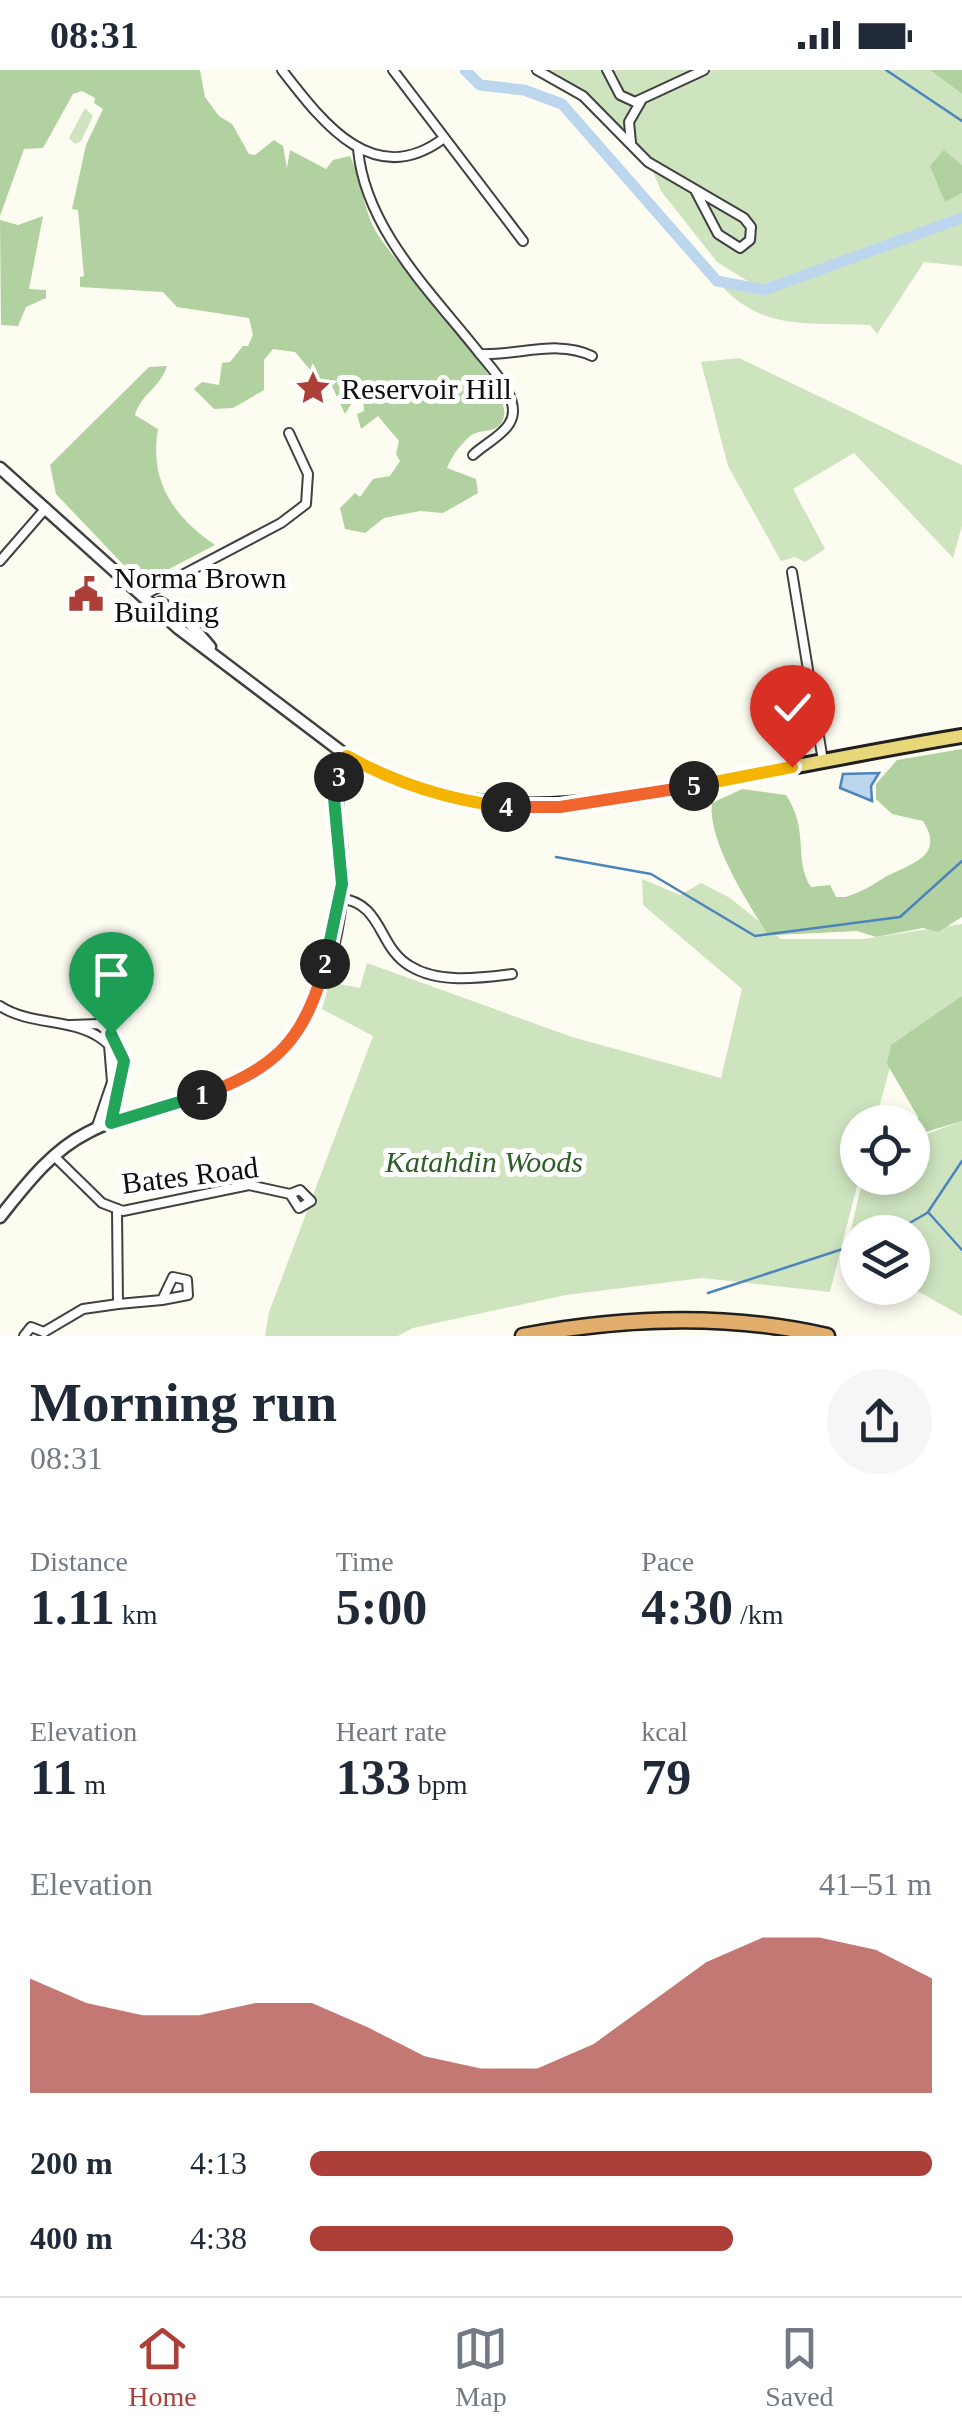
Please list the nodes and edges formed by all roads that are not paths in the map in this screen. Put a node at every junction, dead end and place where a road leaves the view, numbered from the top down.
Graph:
1 (282, 70) edge
2 (393, 70) edge
3 (412, 70) edge
4 (537, 70) edge
5 (608, 70) edge
6 (704, 70) edge
7 (400, 79) junction
8 (642, 101) junction
9 (444, 138) junction
10 (632, 148) junction
11 (358, 149) junction
12 (696, 192) junction
13 (523, 241) dead end
14 (480, 354) junction
15 (592, 356) dead end
16 (289, 433) dead end
17 (472, 455) dead end
18 (0, 468) edge
19 (46, 508) junction
20 (0, 562) edge
21 (792, 572) dead end
22 (146, 594) junction
23 (962, 736) edge
24 (347, 756) junction
25 (822, 761) junction
26 (340, 898) junction
27 (512, 974) dead end
28 (0, 1006) edge
29 (71, 1025) junction
30 (111, 1123) junction
31 (96, 1129) junction
32 (54, 1156) junction
33 (290, 1194) dead end
34 (116, 1209) junction
35 (0, 1217) edge
36 (162, 1300) dead end
37 (118, 1304) junction
38 (45, 1334) edge
39 (24, 1336) edge
40 (524, 1336) edge
41 (827, 1336) edge

1 - 11 street
2 - 7 street
3 - 7 street
4 - 10 street
5 - 8 street
6 - 8 street
7 - 9 street
8 - 10 street
9 - 11 street
9 - 13 street
10 - 12 street
11 - 14 street
12 - 12 street
14 - 15 street
14 - 17 street
16 - 22 street
18 - 19 street
19 - 20 street
19 - 22 street
21 - 25 street
22 - 24 street
23 - 25 main road
24 - 25 main road
24 - 26 street
26 - 27 street
26 - 30 street
28 - 29 street
29 - 30 street
29 - 31 street
30 - 31 street
31 - 32 street
32 - 34 street, Bates Road
32 - 35 street
33 - 34 street, Bates Road
34 - 37 street
36 - 37 street
37 - 38 street
38 - 39 street
40 - 41 highway

